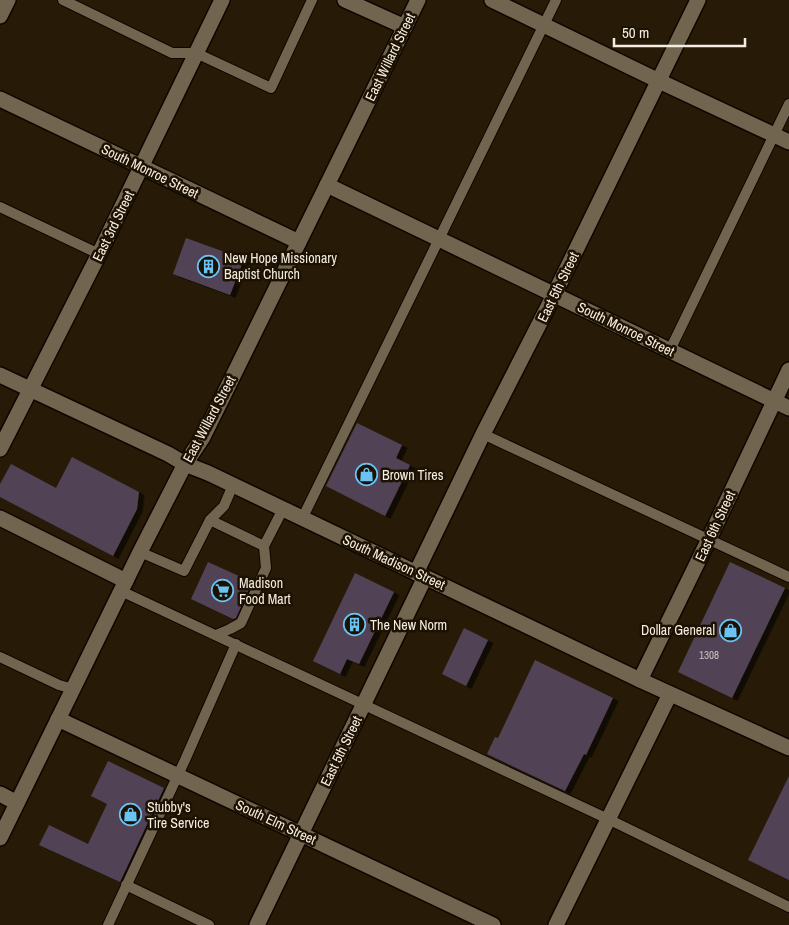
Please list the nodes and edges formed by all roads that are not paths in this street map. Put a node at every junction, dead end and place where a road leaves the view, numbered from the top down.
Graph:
1 (8, 0) edge
2 (63, 0) edge
3 (222, 0) edge
4 (312, 0) edge
5 (345, 0) edge
6 (418, 0) edge
7 (492, 0) edge
8 (556, 0) edge
9 (698, 0) edge
10 (0, 16) edge
11 (544, 25) junction
12 (405, 28) junction
13 (196, 53) junction
14 (659, 81) junction
15 (0, 99) edge
16 (789, 104) edge
17 (773, 135) junction
18 (789, 142) edge
19 (141, 167) junction
20 (327, 185) junction
21 (0, 207) edge
22 (440, 239) junction
23 (300, 242) junction
24 (100, 254) junction
25 (554, 295) junction
26 (670, 350) junction
27 (789, 370) edge
28 (0, 375) edge
29 (31, 389) junction
30 (775, 401) junction
31 (789, 408) edge
32 (483, 434) junction
33 (0, 449) edge
34 (185, 464) junction
35 (233, 485) junction
36 (283, 510) junction
37 (0, 518) edge
38 (302, 519) junction
39 (210, 520) junction
40 (709, 539) junction
41 (264, 546) junction
42 (140, 552) junction
43 (420, 575) junction
44 (789, 577) edge
45 (123, 586) junction
46 (216, 635) junction
47 (236, 644) junction
48 (0, 657) edge
49 (640, 680) junction
50 (73, 689) junction
51 (670, 694) junction
52 (363, 704) junction
53 (58, 719) junction
54 (789, 748) edge
55 (178, 776) junction
56 (0, 794) edge
57 (17, 803) junction
58 (608, 819) junction
59 (301, 834) junction
60 (0, 838) edge
61 (126, 885) junction
62 (789, 908) edge
63 (108, 925) edge
64 (209, 925) edge
65 (257, 925) edge
66 (493, 925) edge
67 (556, 925) edge

1 - 10 street
2 - 13 lane
3 - 13 street, East 3rd Street
4 - 13 lane
5 - 12 street
6 - 12 street, East Willard Street
7 - 11 street
8 - 11 lane
9 - 14 street, East 5th Street
11 - 14 street
11 - 22 lane
12 - 20 street, East Willard Street
13 - 19 street, East 3rd Street
14 - 17 street
14 - 25 street, East 5th Street
15 - 19 street, South Monroe Street
16 - 17 lane
17 - 18 street
17 - 26 lane
19 - 23 street, South Monroe Street
19 - 24 street, East 3rd Street
20 - 22 street, South Monroe Street
20 - 23 street, East Willard Street
21 - 24 lane
22 - 25 street, South Monroe Street
22 - 38 lane
23 - 34 street, East Willard Street
24 - 29 street, East 3rd Street
25 - 26 street, South Monroe Street
25 - 32 street, East 5th Street
26 - 30 street, South Monroe Street
27 - 30 street, East 6th Street
28 - 29 street, South Madison Street
29 - 33 street, East 3rd Street
29 - 34 street, South Madison Street
30 - 31 street, South Monroe Street
30 - 40 street, East 6th Street
32 - 40 lane
32 - 43 street, East 5th Street
34 - 35 street, South Madison Street
34 - 42 street, East Willard Street
35 - 36 street, South Madison Street
35 - 39 lane
36 - 38 street, South Madison Street
36 - 41 lane
37 - 45 street
38 - 43 street, South Madison Street
39 - 41 lane
39 - 42 lane
40 - 44 lane
40 - 49 street, East 6th Street
41 - 46 lane
42 - 45 street, East Willard Street
43 - 49 street, South Madison Street
43 - 52 street, East 5th Street
45 - 46 lane
45 - 50 street, East Willard Street
46 - 47 lane
47 - 52 lane
47 - 55 lane
48 - 50 lane
49 - 51 street, South Madison Street
50 - 53 street, East Willard Street
51 - 54 street, South Madison Street
51 - 58 street
52 - 58 lane
52 - 59 street, East 5th Street
53 - 55 street, South Elm Street
53 - 57 street, East Willard Street
55 - 59 street, South Elm Street
55 - 61 lane
56 - 57 street
57 - 60 street, East Willard Street
58 - 62 lane
58 - 67 street
59 - 65 street, East 5th Street
59 - 66 street, South Elm Street
61 - 63 lane
61 - 64 lane

